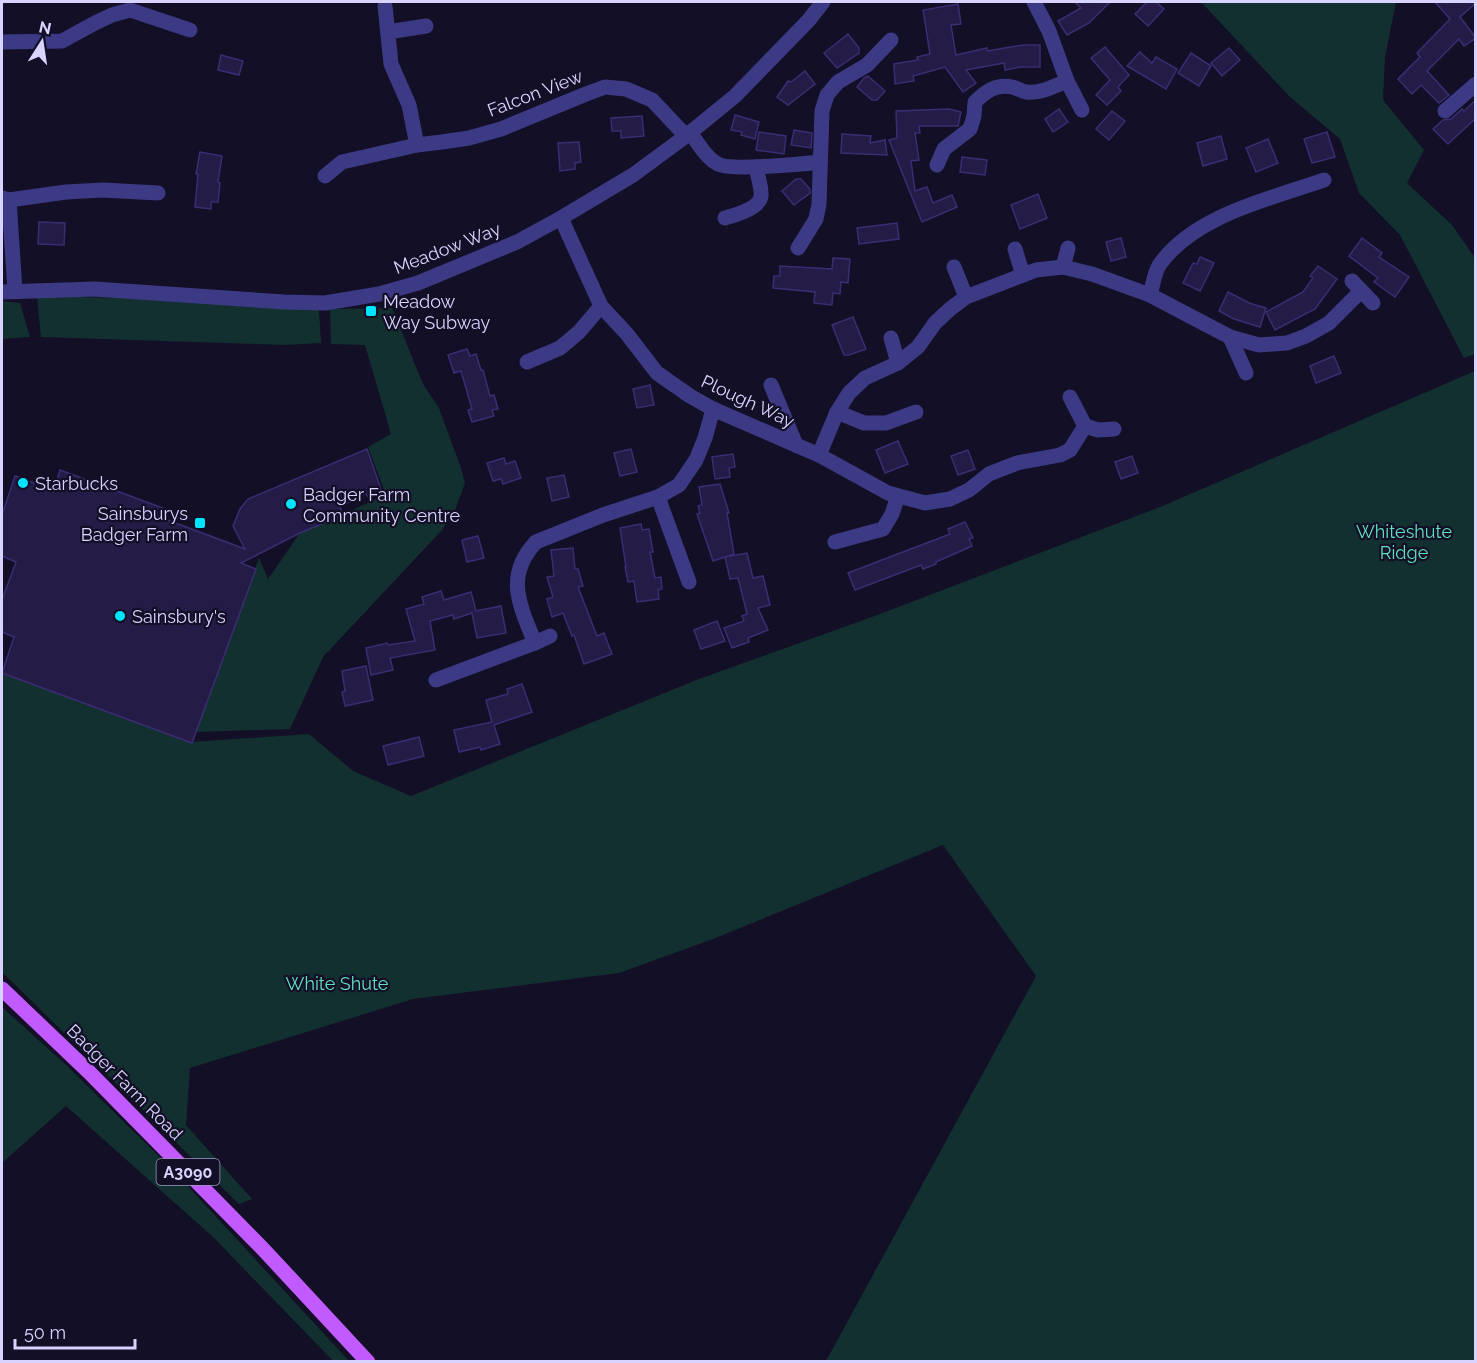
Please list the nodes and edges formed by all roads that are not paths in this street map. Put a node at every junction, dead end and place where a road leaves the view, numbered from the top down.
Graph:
1 (823, 2) edge
2 (1034, 2) edge
3 (385, 6) dead end
4 (426, 26) dead end
5 (190, 30) dead end
6 (388, 32) junction
7 (891, 40) dead end
8 (2, 42) edge
9 (1066, 81) junction
10 (1476, 84) edge
11 (1082, 110) dead end
12 (1445, 111) dead end
13 (688, 134) junction
14 (417, 145) junction
15 (820, 162) junction
16 (937, 165) dead end
17 (756, 167) junction
18 (325, 176) dead end
19 (1323, 180) dead end
20 (158, 193) dead end
21 (5, 199) edge
22 (561, 218) junction
23 (724, 218) dead end
24 (798, 248) dead end
25 (1068, 248) dead end
26 (1015, 249) dead end
27 (954, 267) dead end
28 (1063, 267) junction
29 (1023, 275) junction
30 (8, 292) edge
31 (1150, 295) junction
32 (966, 297) junction
33 (1373, 303) dead end
34 (601, 306) junction
35 (1230, 337) junction
36 (891, 338) dead end
37 (527, 362) dead end
38 (898, 363) junction
39 (1246, 373) dead end
40 (771, 385) dead end
41 (1070, 397) dead end
42 (713, 410) junction
43 (837, 412) junction
44 (916, 412) dead end
45 (1085, 426) junction
46 (1114, 429) dead end
47 (796, 445) junction
48 (819, 455) junction
49 (898, 496) junction
50 (658, 498) junction
51 (835, 543) dead end
52 (689, 582) dead end
53 (550, 636) dead end
54 (535, 643) junction
55 (436, 680) dead end
56 (2, 989) edge
57 (368, 1362) edge

1 - 13 street, Meadow Way
2 - 9 street
3 - 6 street
4 - 6 street
5 - 8 street
6 - 14 street
7 - 15 street
9 - 11 street
9 - 16 street
10 - 12 street
13 - 14 street, Falcon View
13 - 17 street, Falcon View
13 - 22 street, Meadow Way
14 - 18 street, Falcon View
15 - 17 street, Falcon View
15 - 24 street
17 - 23 street
19 - 31 street
20 - 21 street
21 - 30 street
22 - 30 street, Meadow Way
22 - 34 street, Plough Way
25 - 28 street
26 - 29 street
27 - 32 street
28 - 29 street
28 - 31 street
29 - 32 street
31 - 35 street
32 - 38 street
33 - 35 street
34 - 37 street
34 - 42 street, Plough Way
35 - 39 street
36 - 38 street
38 - 43 street
40 - 47 street, Plough Way
41 - 45 street
42 - 47 street, Plough Way
42 - 50 street
43 - 44 street
43 - 48 street
45 - 46 street
45 - 49 street, Plough Way
47 - 48 street, Plough Way
48 - 49 street, Plough Way
49 - 51 street
50 - 52 street
50 - 54 street
53 - 54 street
54 - 55 street
56 - 57 main road, Badger Farm Road / A3090

